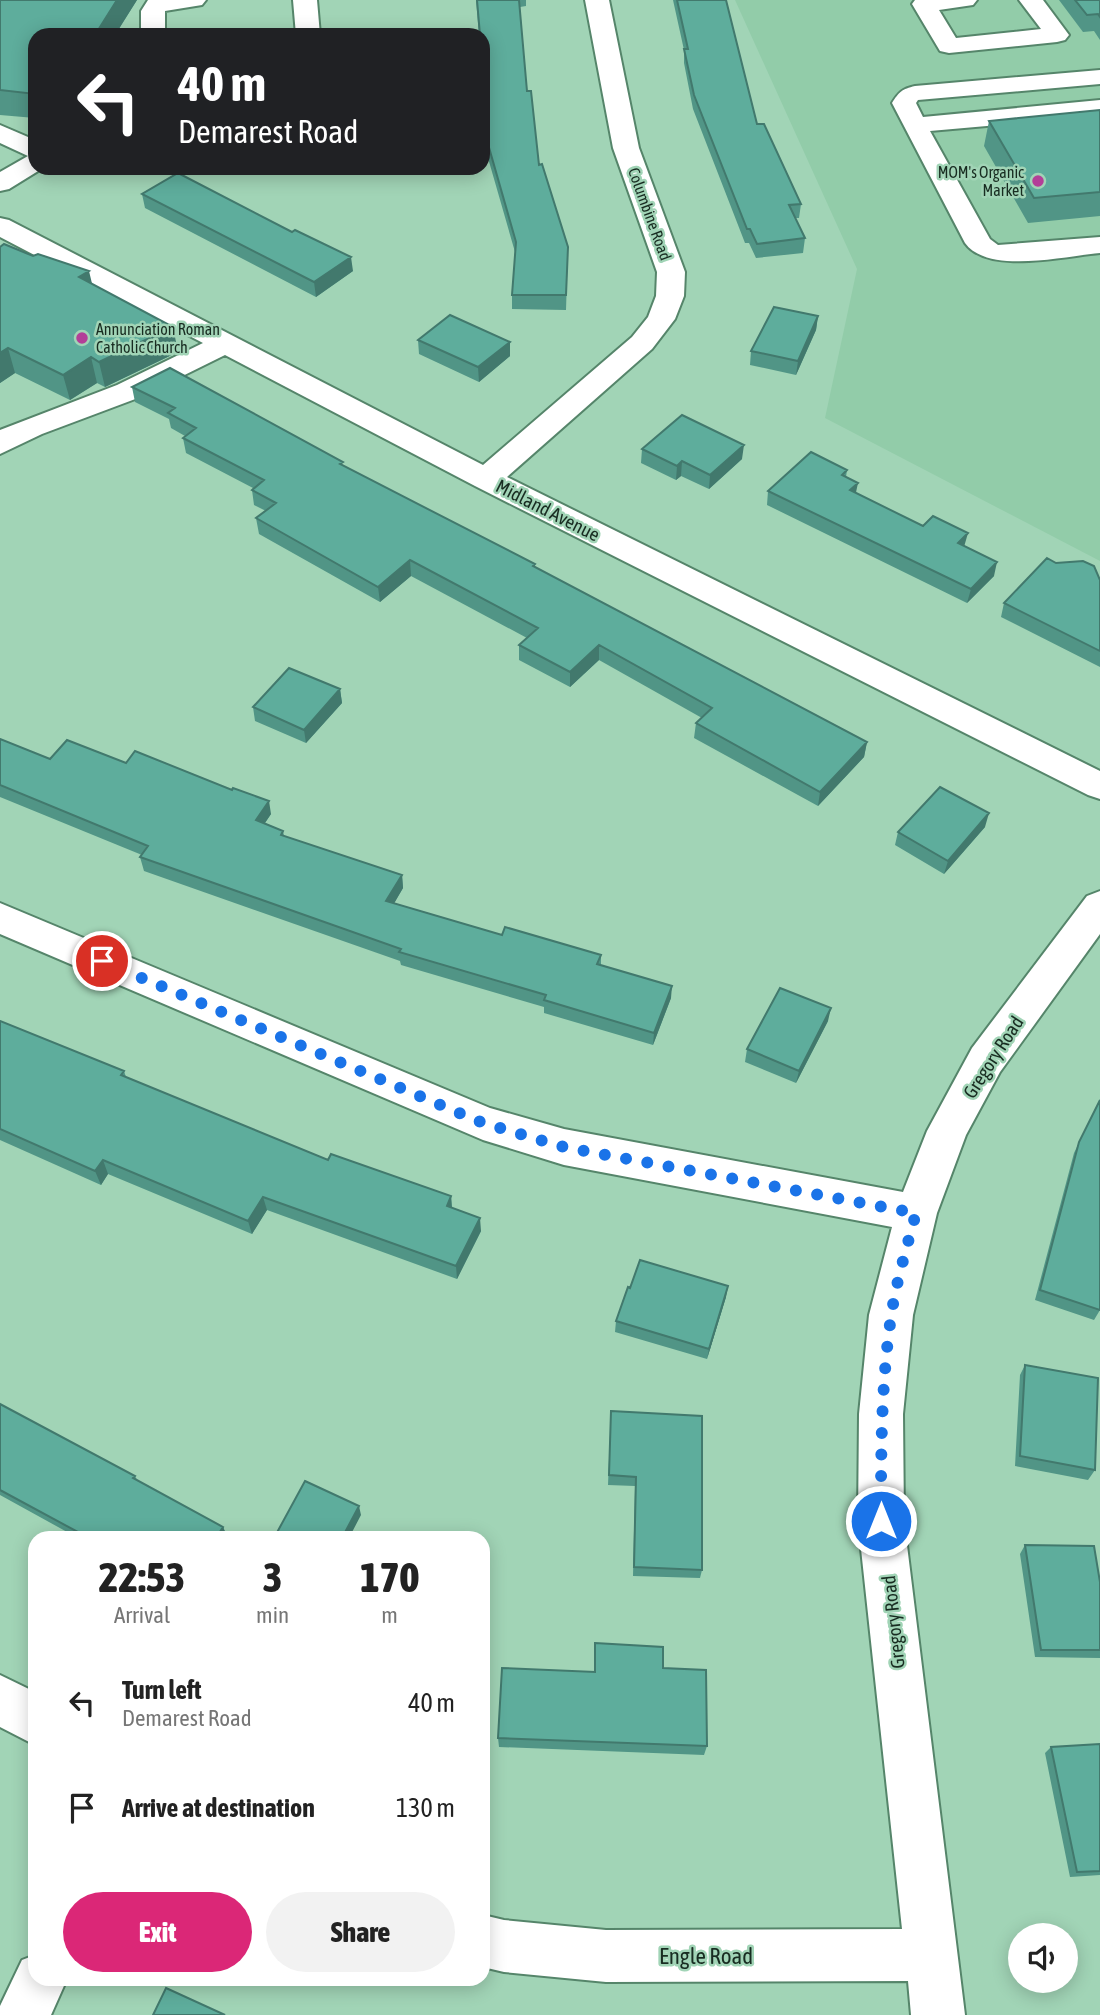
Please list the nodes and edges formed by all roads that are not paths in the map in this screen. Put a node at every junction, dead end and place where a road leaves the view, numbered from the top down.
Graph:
1 (194, 0) edge
2 (305, 0) edge
3 (597, 0) edge
4 (965, 0) edge
5 (1031, 0) edge
6 (153, 28) edge
7 (307, 28) edge
8 (1100, 77) edge
9 (1100, 108) edge
10 (914, 125) junction
11 (0, 133) edge
12 (28, 147) edge
13 (28, 166) edge
14 (0, 183) edge
15 (0, 226) edge
16 (1100, 244) edge
17 (225, 343) junction
18 (0, 444) edge
19 (486, 478) junction
20 (1100, 786) edge
21 (1100, 906) edge
22 (0, 918) edge
23 (916, 1213) junction
24 (0, 1699) edge
25 (28, 1716) edge
26 (490, 1943) edge
27 (930, 1955) junction
28 (38, 1986) edge
29 (23, 2015) edge
30 (938, 2015) edge

1 - 6 street
2 - 7 street
3 - 19 street, Columbine Road
4 - 5 street
8 - 10 street
9 - 10 street
10 - 16 street
11 - 12 street
13 - 14 street
15 - 17 street, Midland Avenue
17 - 18 street
17 - 19 street, Midland Avenue
19 - 20 street, Midland Avenue
21 - 23 street, Gregory Road
22 - 23 street
23 - 27 street, Gregory Road
24 - 25 street
26 - 27 street, Engle Road
27 - 30 street, Gregory Road
28 - 29 street

